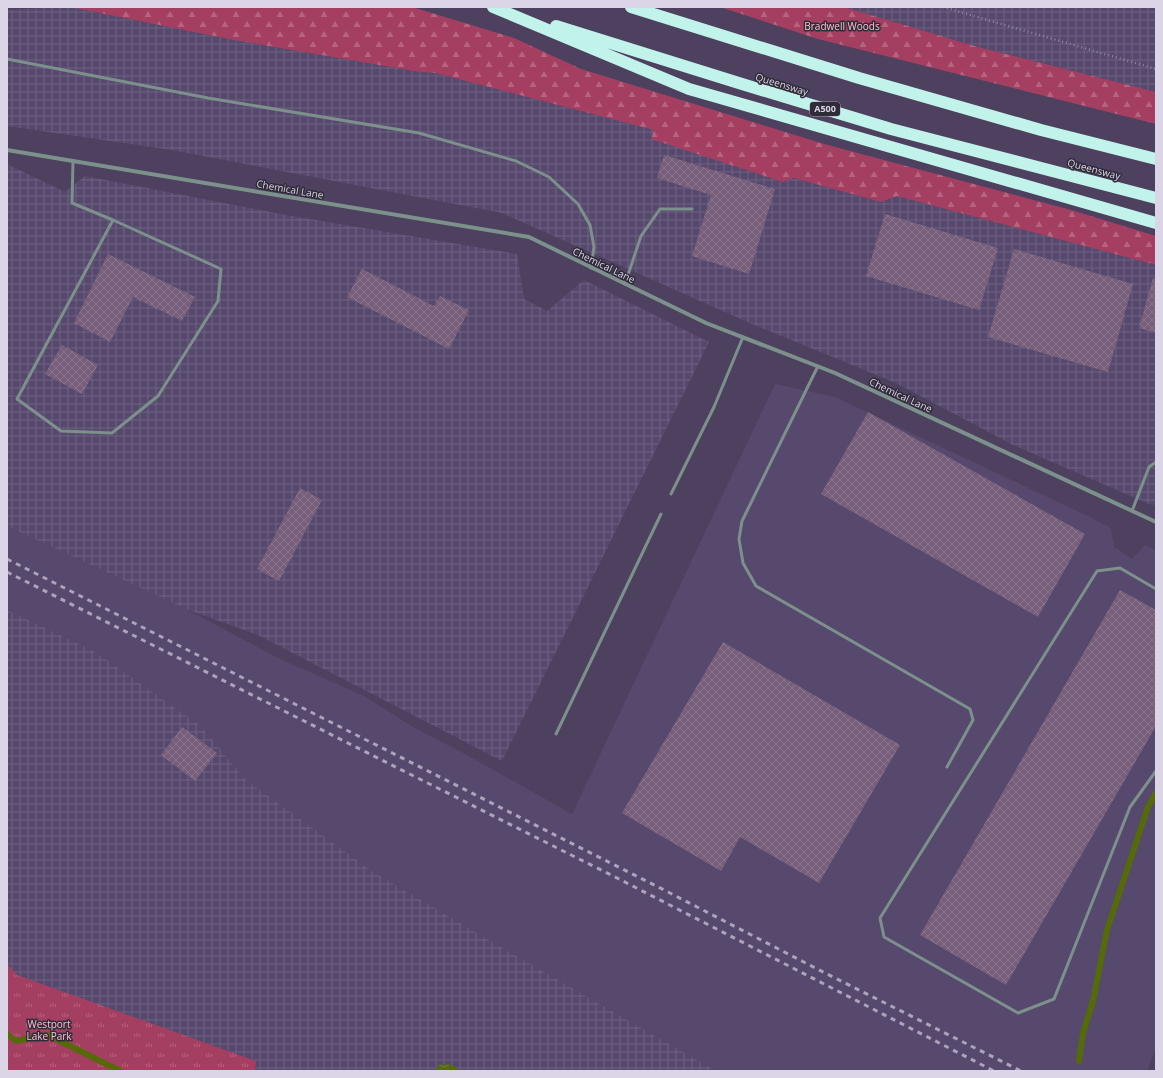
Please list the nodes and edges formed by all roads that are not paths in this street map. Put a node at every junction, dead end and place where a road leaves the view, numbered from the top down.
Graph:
1 (493, 7) edge
2 (497, 7) edge
3 (631, 7) edge
4 (7, 59) edge
5 (1041, 130) junction
6 (7, 150) edge
7 (1156, 151) edge
8 (1156, 158) edge
9 (73, 161) junction
10 (1156, 198) edge
11 (692, 210) dead end
12 (113, 220) junction
13 (1156, 223) edge
14 (591, 268) junction
15 (625, 284) junction
16 (743, 337) junction
17 (818, 366) junction
18 (1156, 462) edge
19 (671, 494) dead end
20 (1132, 511) junction
21 (661, 514) dead end
22 (1156, 522) edge
23 (1156, 589) edge
24 (556, 734) dead end
25 (947, 767) dead end
26 (1156, 771) edge

1 - 13 highway
2 - 10 highway, Queensway / A500
3 - 5 highway
4 - 14 lane
5 - 7 highway
5 - 8 highway
6 - 9 street, Chemical Lane
9 - 12 lane
9 - 14 street, Chemical Lane
11 - 15 lane
12 - 12 lane
14 - 15 street, Chemical Lane
15 - 16 street, Chemical Lane
16 - 17 street, Chemical Lane
16 - 19 lane
17 - 20 street, Chemical Lane
17 - 25 lane
18 - 20 lane
20 - 22 street, Chemical Lane
21 - 24 lane
23 - 26 lane

